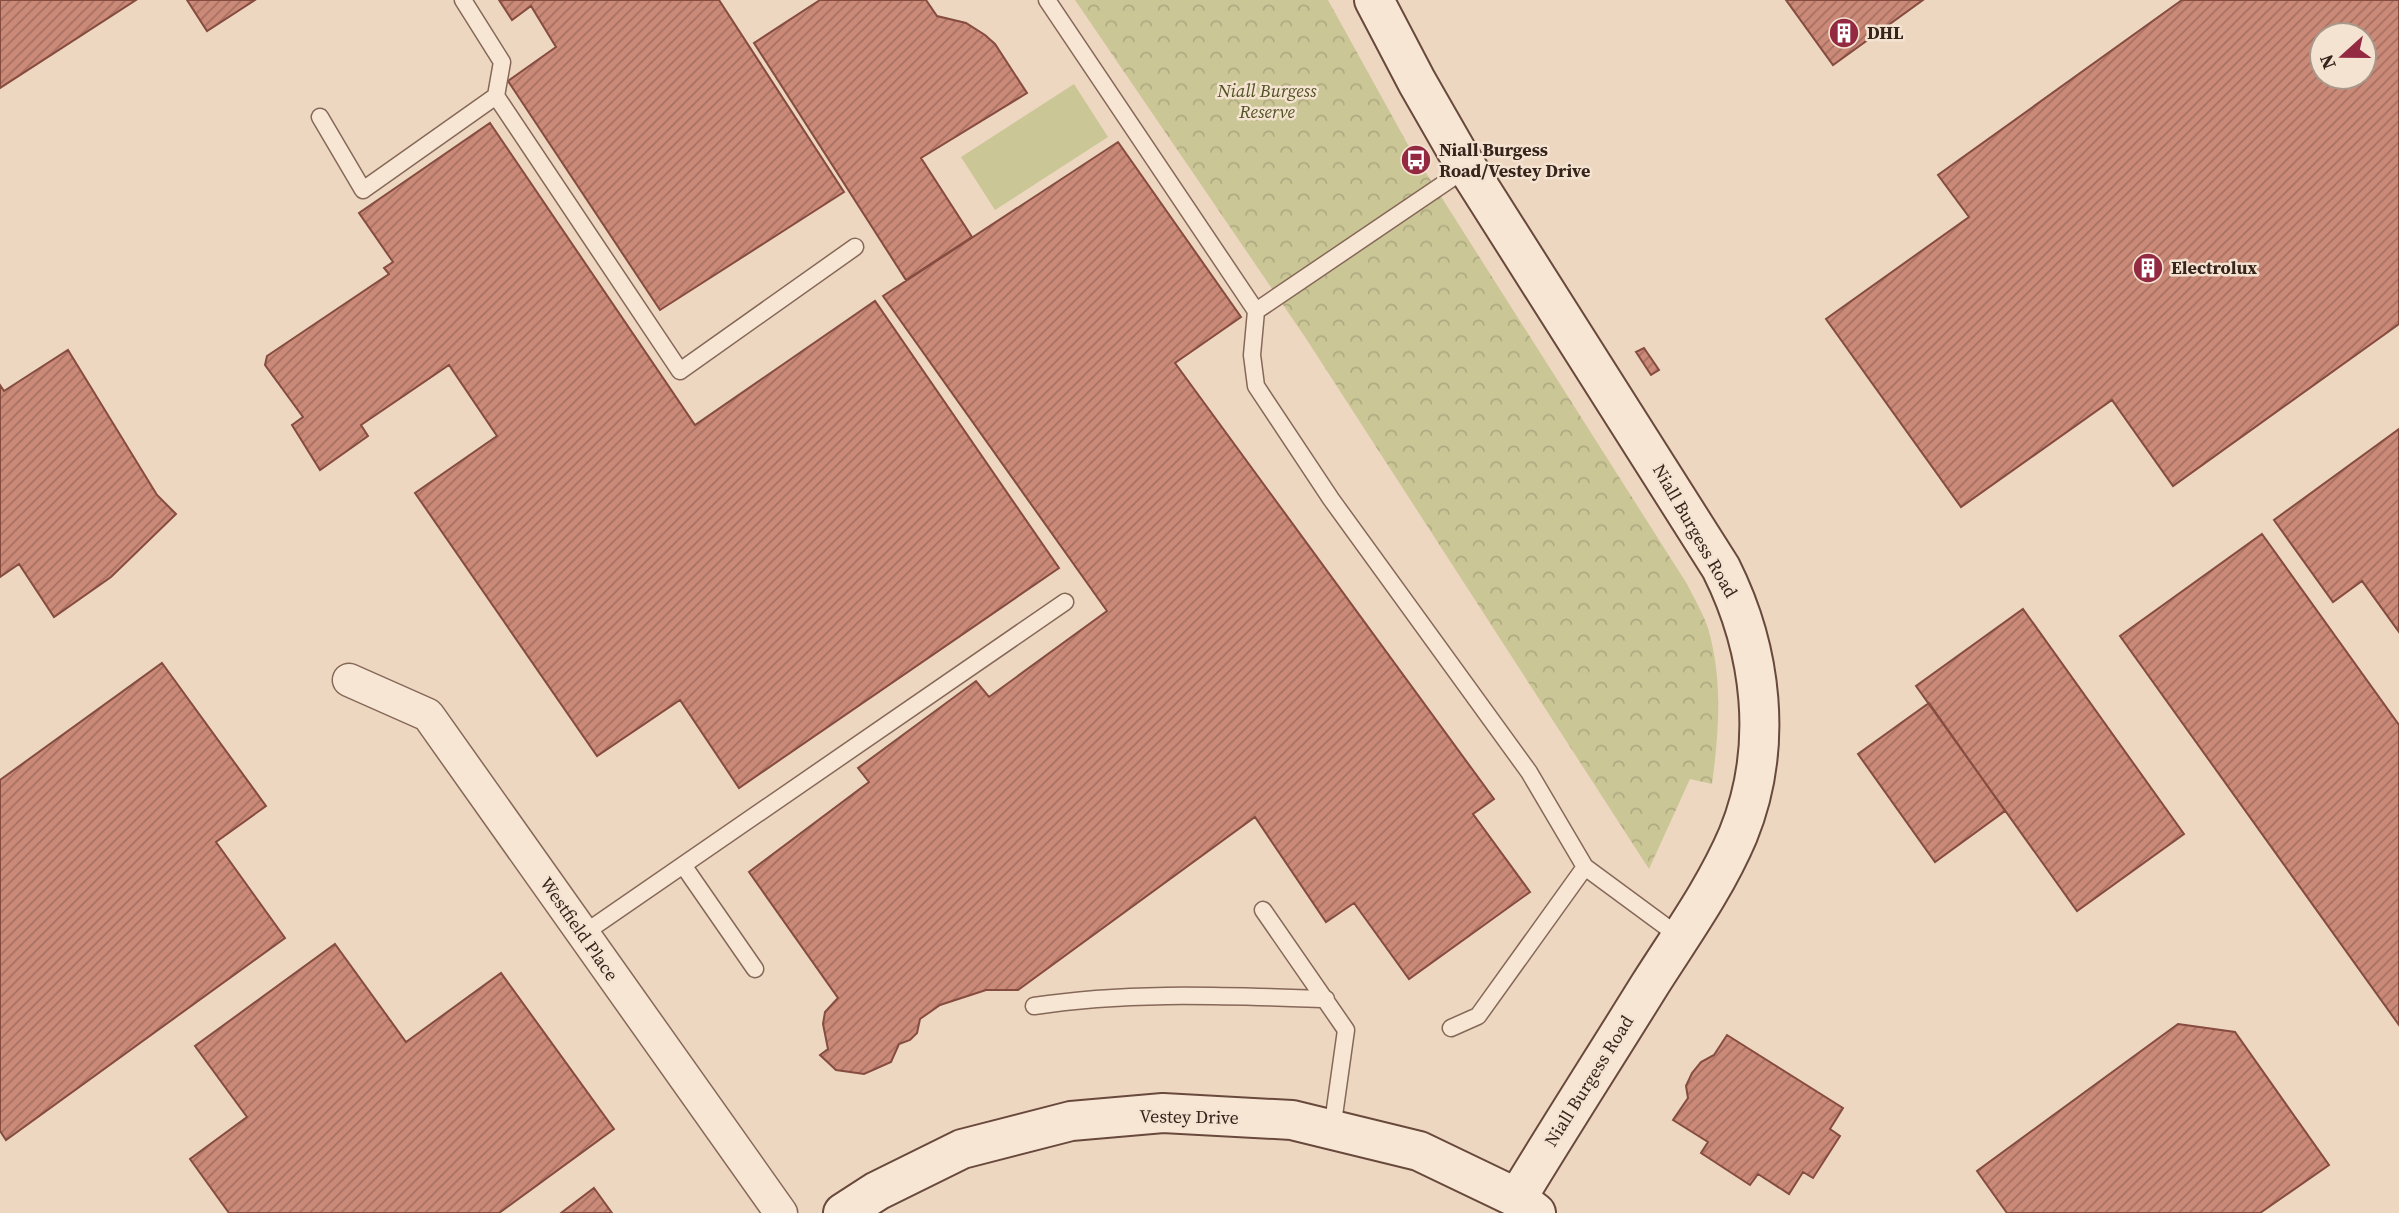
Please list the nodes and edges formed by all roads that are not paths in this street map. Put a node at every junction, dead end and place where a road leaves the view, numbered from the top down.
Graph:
1 (463, 0) edge
2 (1047, 0) edge
3 (1374, 0) edge
4 (496, 96) junction
5 (320, 117) dead end
6 (1467, 168) junction
7 (855, 247) dead end
8 (1256, 311) junction
9 (1065, 603) dead end
10 (349, 680) dead end
11 (683, 865) junction
12 (1586, 867) junction
13 (1263, 910) dead end
14 (583, 934) junction
15 (1679, 937) junction
16 (754, 969) dead end
17 (1326, 999) junction
18 (1034, 1006) dead end
19 (1451, 1028) dead end
20 (1332, 1130) junction
21 (1527, 1206) edge
22 (781, 1213) edge
23 (843, 1213) edge

1 - 4 lane
2 - 8 lane
3 - 6 street, Niall Burgess Road
4 - 5 lane
4 - 7 lane
6 - 8 lane
6 - 15 street, Niall Burgess Road
8 - 12 lane
9 - 11 lane
10 - 14 street, Westfield Place
11 - 14 lane
11 - 16 lane
12 - 15 lane
12 - 19 lane
13 - 17 lane
14 - 22 street, Westfield Place
15 - 21 street, Niall Burgess Road
17 - 18 lane
17 - 20 lane
20 - 21 street, Vestey Drive
20 - 23 street, Vestey Drive

